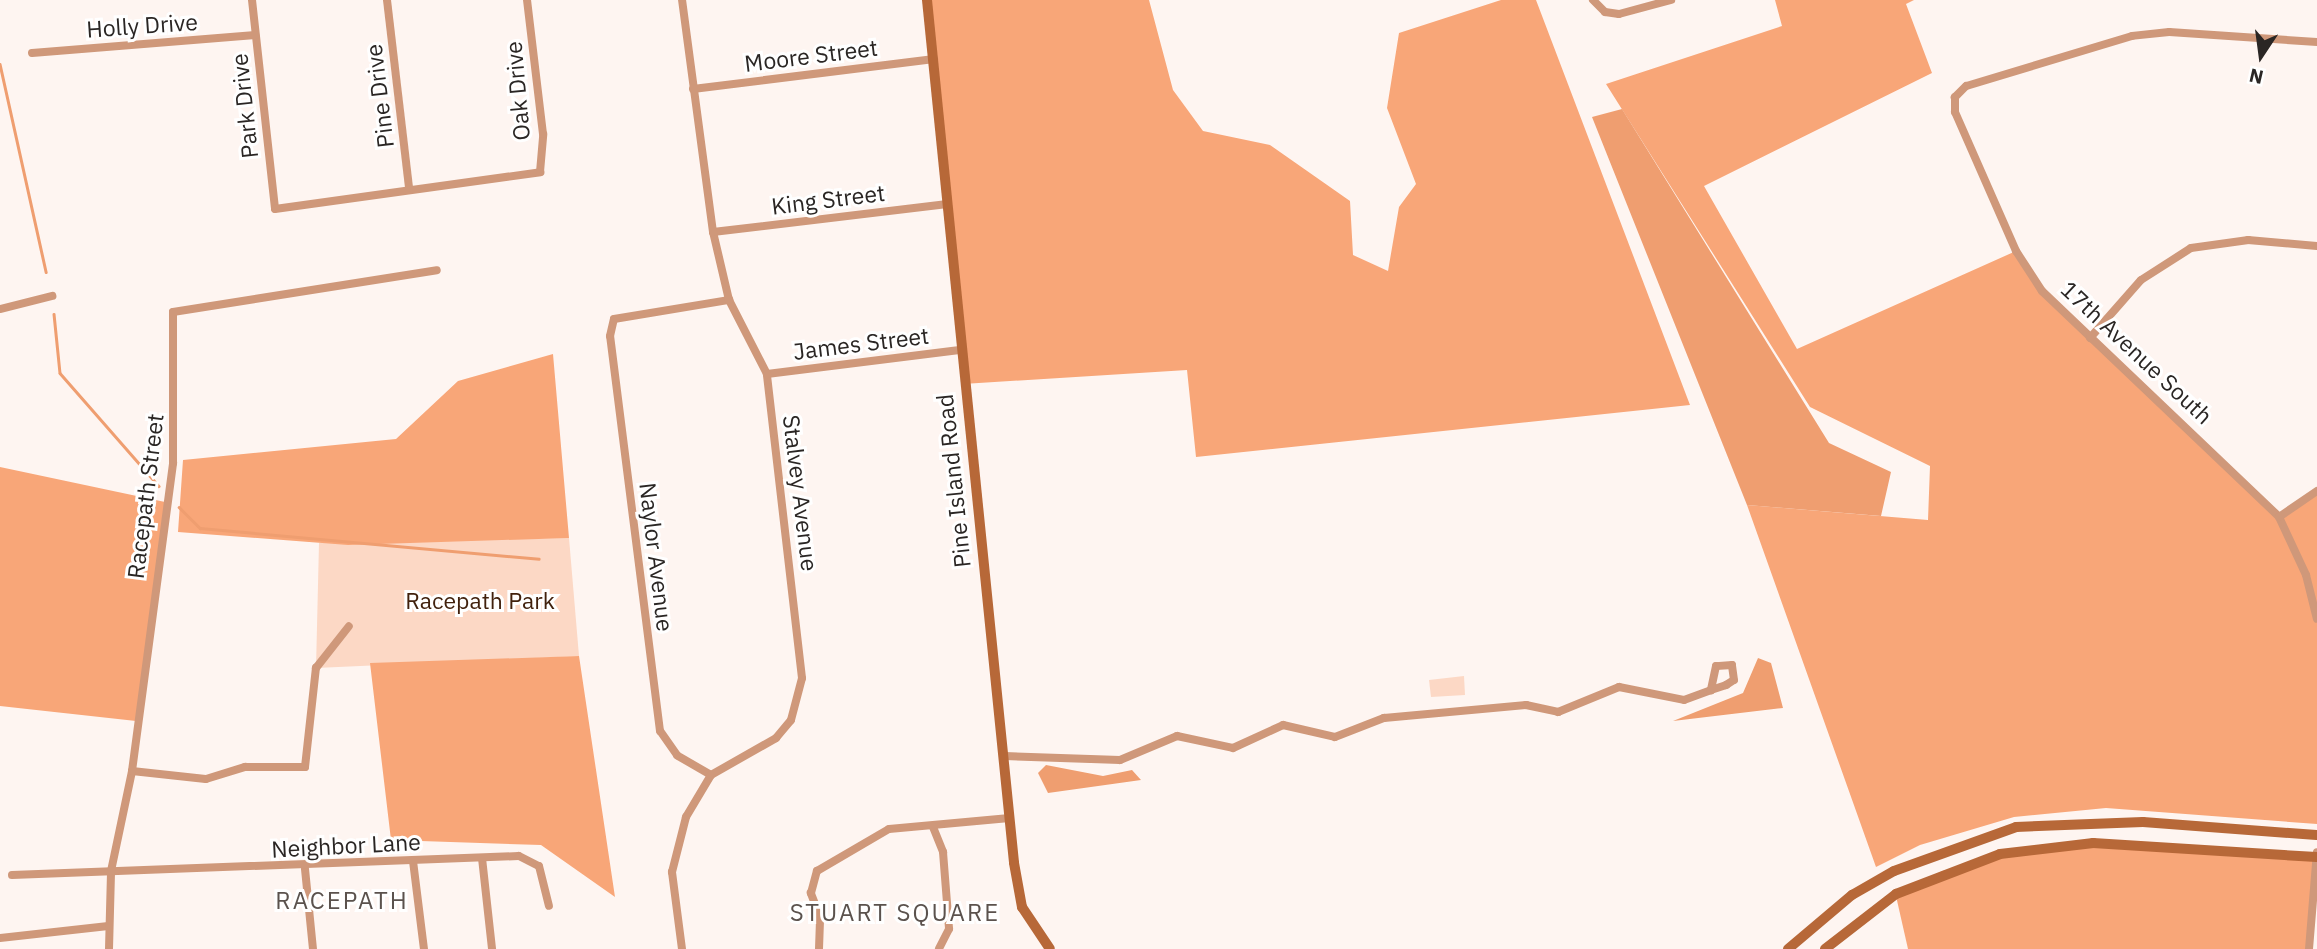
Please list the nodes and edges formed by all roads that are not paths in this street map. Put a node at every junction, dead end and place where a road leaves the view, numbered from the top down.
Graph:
1 (251, 0) edge
2 (387, 0) edge
3 (527, 0) edge
4 (682, 0) edge
5 (927, 0) edge
6 (1593, 0) edge
7 (1671, 0) edge
8 (255, 35) junction
9 (2317, 42) edge
10 (32, 53) dead end
11 (934, 60) junction
12 (692, 89) junction
13 (410, 188) junction
14 (947, 204) junction
15 (713, 232) junction
16 (2317, 246) edge
17 (437, 270) dead end
18 (52, 296) dead end
19 (729, 300) junction
20 (0, 309) edge
21 (2090, 338) junction
22 (960, 350) junction
23 (767, 374) junction
24 (2317, 491) edge
25 (2279, 517) junction
26 (2317, 619) edge
27 (349, 626) dead end
28 (1711, 690) dead end
29 (1004, 756) junction
30 (132, 771) junction
31 (711, 775) junction
32 (1010, 818) junction
33 (933, 827) junction
34 (2317, 835) edge
35 (2317, 852) edge
36 (2317, 857) edge
37 (482, 858) junction
38 (413, 861) junction
39 (305, 869) junction
40 (111, 871) junction
41 (12, 875) dead end
42 (549, 906) dead end
43 (108, 926) junction
44 (0, 938) edge
45 (109, 949) edge
46 (313, 949) edge
47 (424, 949) edge
48 (492, 949) edge
49 (682, 949) edge
50 (819, 949) edge
51 (939, 949) edge
52 (1050, 949) edge
53 (1788, 949) edge
54 (1825, 949) edge
55 (2309, 949) edge

1 - 8 street, Park Drive
2 - 13 street, Pine Drive
3 - 13 street, Oak Drive
4 - 12 street, Stalvey Avenue
5 - 11 main road, Pine Island Road
6 - 7 street
8 - 10 street, Holly Drive
8 - 13 street, Park Drive
9 - 21 street, 17th Avenue South
11 - 12 street, Moore Street
11 - 14 main road, Pine Island Road
12 - 15 street, Stalvey Avenue
14 - 15 street, King Street
14 - 22 main road, Pine Island Road
15 - 19 street, Stalvey Avenue
16 - 21 street
17 - 30 street, Racepath Street
18 - 20 street
19 - 23 street, Stalvey Avenue
19 - 31 street, Naylor Avenue
21 - 25 street, 17th Avenue South
22 - 23 street, James Street
22 - 29 main road, Pine Island Road
23 - 31 street, Stalvey Avenue
24 - 25 street
25 - 26 street, 17th Avenue South
27 - 30 street
28 - 29 street
29 - 32 main road, Pine Island Road
30 - 40 street, Racepath Street
31 - 49 street, Stalvey Avenue
32 - 33 street
32 - 52 main road, Pine Island Road
33 - 50 street
33 - 51 street
34 - 53 main road
35 - 36 street
36 - 54 main road
36 - 55 street
37 - 38 street, Neighbor Lane
37 - 42 street, Neighbor Lane
37 - 48 street
38 - 39 street, Neighbor Lane
38 - 47 street
39 - 40 street, Neighbor Lane
39 - 46 street
40 - 41 street, Neighbor Lane
40 - 43 street, Racepath Street
43 - 44 street
43 - 45 street, Racepath Street

